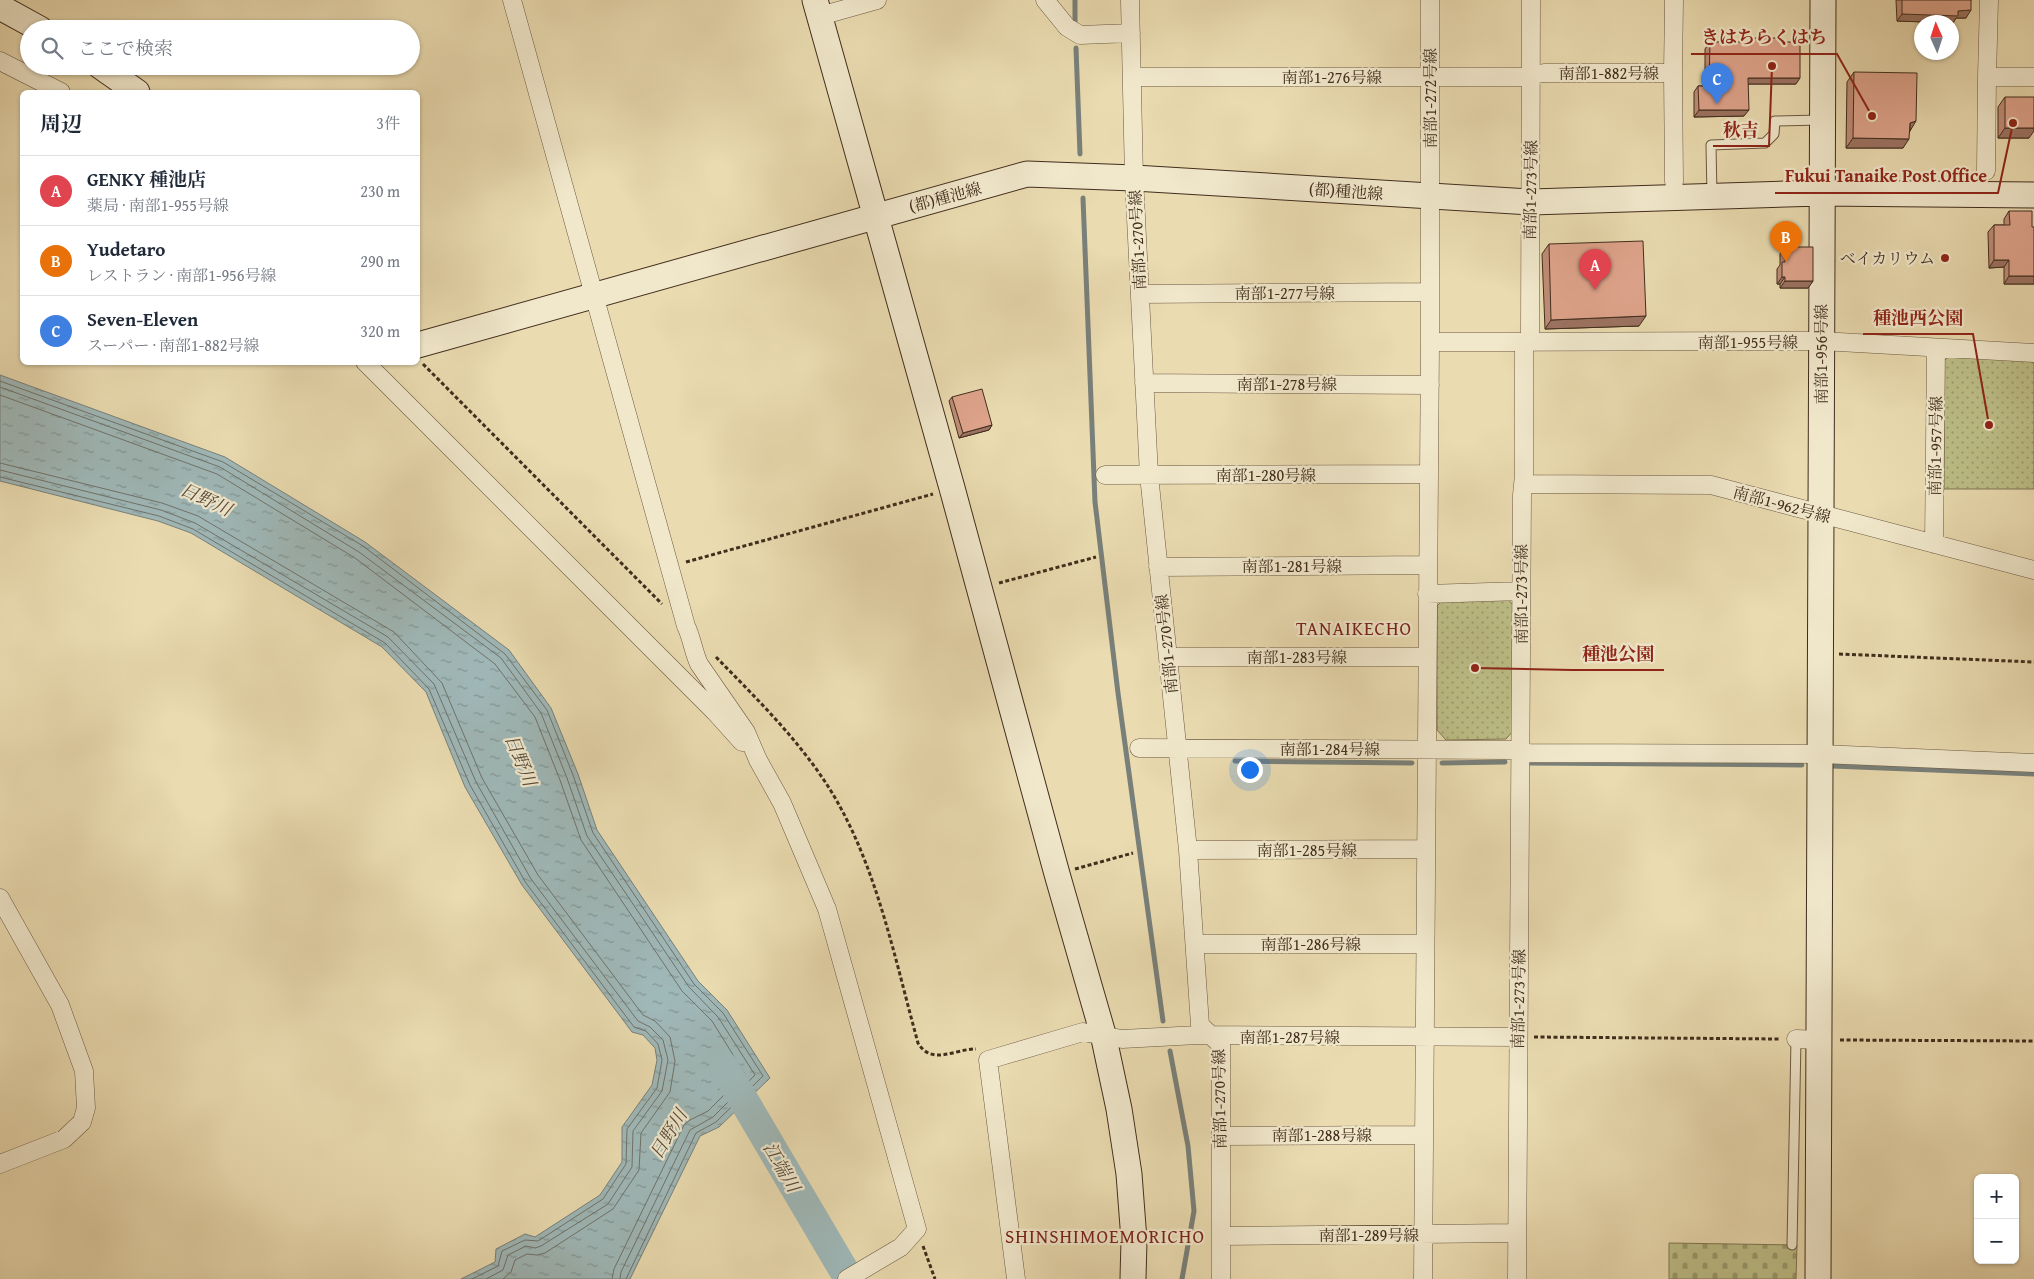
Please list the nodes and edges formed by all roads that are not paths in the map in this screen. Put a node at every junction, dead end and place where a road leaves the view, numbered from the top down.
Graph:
1 (512, 0) edge
2 (877, 0) edge
3 (1045, 0) edge
4 (1130, 0) edge
5 (1430, 0) edge
6 (1531, 0) edge
7 (1674, 0) edge
8 (1823, 0) edge
9 (1989, 0) edge
10 (0, 7) edge
11 (817, 8) edge
12 (24, 20) edge
13 (1131, 33) junction
14 (0, 61) edge
15 (20, 71) edge
16 (1674, 73) junction
17 (28, 75) edge
18 (113, 75) edge
19 (1531, 76) junction
20 (2034, 76) edge
21 (1132, 77) junction
22 (1430, 77) junction
23 (1987, 77) junction
24 (57, 90) edge
25 (134, 90) edge
26 (1822, 120) junction
27 (1986, 171) dead end
28 (1134, 178) junction
29 (1674, 182) dead end
30 (1821, 193) junction
31 (2034, 195) edge
32 (1429, 196) junction
33 (1712, 196) junction
34 (1531, 202) junction
35 (876, 216) junction
36 (1430, 292) junction
37 (1140, 294) junction
38 (595, 296) junction
39 (1821, 341) junction
40 (1430, 342) junction
41 (1524, 342) junction
42 (420, 344) edge
43 (1936, 348) junction
44 (2034, 353) edge
45 (368, 365) edge
46 (1144, 383) junction
47 (1430, 385) junction
48 (1428, 474) junction
49 (1105, 475) dead end
50 (1149, 475) junction
51 (1523, 484) junction
52 (1820, 514) junction
53 (1934, 544) junction
54 (1427, 565) junction
55 (1158, 566) junction
56 (2034, 570) edge
57 (1521, 592) junction
58 (1427, 594) junction
59 (1168, 656) junction
60 (1427, 657) junction
61 (1139, 748) dead end
62 (1177, 748) junction
63 (1427, 750) junction
64 (1520, 752) junction
65 (1821, 754) junction
66 (758, 760) junction
67 (2034, 763) edge
68 (1425, 849) junction
69 (1188, 850) junction
70 (0, 898) edge
71 (1196, 944) junction
72 (1425, 944) junction
73 (1103, 1034) junction
74 (1212, 1036) junction
75 (1426, 1037) junction
76 (1518, 1037) junction
77 (1808, 1039) junction
78 (1424, 1135) junction
79 (1221, 1136) junction
80 (0, 1164) edge
81 (1518, 1233) junction
82 (1424, 1235) junction
83 (1221, 1236) junction
84 (1792, 1245) dead end
85 (847, 1279) edge
86 (1016, 1279) edge
87 (1132, 1279) edge
88 (1220, 1279) edge
89 (1424, 1279) edge
90 (1517, 1279) edge
91 (1818, 1279) edge

1 - 38 street
2 - 11 street
3 - 13 street
4 - 13 street, 南部1-270号線
5 - 22 street, 南部1-272号線
6 - 19 street, 南部1-273号線
7 - 16 street, 南部1-882号線
8 - 26 street, 南部1-956号線
9 - 23 street
10 - 12 street
11 - 35 street
13 - 21 street, 南部1-270号線
14 - 15 street
16 - 19 street, 南部1-882号線
16 - 29 street
17 - 24 street
18 - 25 street
19 - 22 street, 南部1-276号線
19 - 34 street, 南部1-273号線
20 - 23 street
21 - 22 street, 南部1-276号線
21 - 28 street, 南部1-270号線
22 - 32 street, 南部1-272号線
23 - 27 street
26 - 30 street, 南部1-956号線
26 - 33 lane
28 - 32 street, (都)種池線
28 - 35 street, (都)種池線
28 - 37 street, 南部1-270号線
30 - 31 street, (都)種池線
30 - 33 street, (都)種池線
30 - 39 street, 南部1-956号線
32 - 34 street, (都)種池線
32 - 36 street, 南部1-272号線
33 - 34 street, (都)種池線
34 - 41 street, 南部1-273号線
35 - 38 street, (都)種池線
35 - 73 street
36 - 37 street, 南部1-277号線
36 - 40 street, 南部1-272号線
37 - 46 street, 南部1-270号線
38 - 42 street, (都)種池線
38 - 66 street
39 - 41 street, 南部1-955号線
39 - 43 street, 南部1-955号線
39 - 52 street, 南部1-956号線
40 - 41 street, 南部1-955号線
40 - 47 street, 南部1-272号線
41 - 51 street, 南部1-273号線
43 - 44 street, 南部1-955号線
43 - 53 street, 南部1-957号線
45 - 66 street
46 - 47 street, 南部1-278号線
46 - 50 street, 南部1-270号線
47 - 48 street, 南部1-272号線
48 - 50 street, 南部1-280号線
48 - 54 street, 南部1-272号線
49 - 50 street, 南部1-280号線
50 - 55 street, 南部1-270号線
51 - 52 street, 南部1-962号線
51 - 57 street, 南部1-273号線
52 - 53 street, 南部1-962号線
52 - 65 street, 南部1-956号線
53 - 56 street, 南部1-962号線
54 - 55 street, 南部1-281号線
54 - 58 street, 南部1-272号線
55 - 59 street, 南部1-270号線
57 - 58 street
57 - 64 street, 南部1-273号線
58 - 60 street, 南部1-272号線
59 - 60 street, 南部1-283号線
59 - 62 street, 南部1-270号線
60 - 63 street, 南部1-272号線
61 - 62 street, 南部1-284号線
62 - 63 street, 南部1-284号線
62 - 69 street, 南部1-270号線
63 - 64 street, 南部1-284号線
63 - 68 street, 南部1-272号線
64 - 65 street, 南部1-284号線
64 - 76 street, 南部1-273号線
65 - 67 street, 南部1-284号線
65 - 77 street, 南部1-956号線
66 - 85 street
68 - 69 street, 南部1-285号線
68 - 72 street, 南部1-272号線
69 - 71 street, 南部1-270号線
70 - 80 street
71 - 72 street, 南部1-286号線
71 - 74 street, 南部1-270号線
72 - 75 street, 南部1-272号線
73 - 74 street, 南部1-287号線
73 - 86 street, 南部1-287号線
73 - 87 street
74 - 75 street, 南部1-287号線
74 - 79 street, 南部1-270号線
75 - 76 street, 南部1-287号線
75 - 78 street, 南部1-272号線
76 - 81 street, 南部1-273号線
77 - 84 lane
77 - 91 street, 南部1-956号線
78 - 79 street, 南部1-288号線
78 - 82 street, 南部1-272号線
79 - 83 street, 南部1-270号線
81 - 82 street, 南部1-289号線
81 - 90 street, 南部1-273号線
82 - 83 street, 南部1-289号線
82 - 89 street, 南部1-272号線
83 - 88 street, 南部1-270号線

